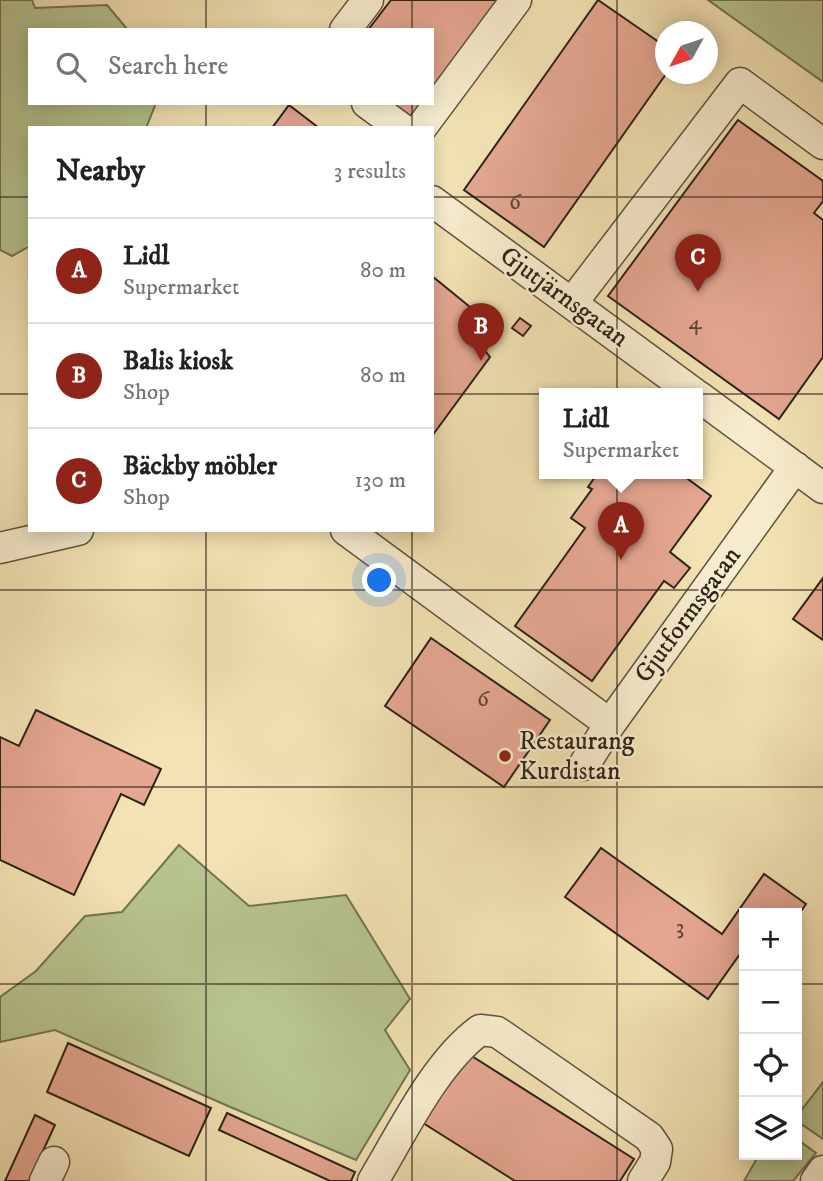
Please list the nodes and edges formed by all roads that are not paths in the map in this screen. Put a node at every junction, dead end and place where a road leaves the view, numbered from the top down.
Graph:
1 (368, 0) edge
2 (516, 0) edge
3 (347, 28) edge
4 (370, 105) edge
5 (398, 126) edge
6 (422, 126) edge
7 (823, 144) edge
8 (434, 205) edge
9 (572, 303) junction
10 (687, 388) edge
11 (703, 399) edge
12 (795, 467) junction
13 (822, 485) edge
14 (69, 532) edge
15 (348, 532) edge
16 (0, 548) edge
17 (610, 724) junction
18 (584, 765) dead end
19 (823, 1171) edge
20 (373, 1181) edge
21 (643, 1181) edge
22 (816, 1181) edge

1 - 3 street
2 - 6 street
4 - 5 street
7 - 9 street
8 - 9 street, Gjutjärnsgatan
9 - 10 street, Gjutjärnsgatan
11 - 12 street, Gjutjärnsgatan
12 - 13 street, Gjutjärnsgatan
12 - 17 street, Gjutformsgatan
14 - 16 street
15 - 17 street
17 - 18 street, Gjutformsgatan
19 - 22 street
20 - 21 street

